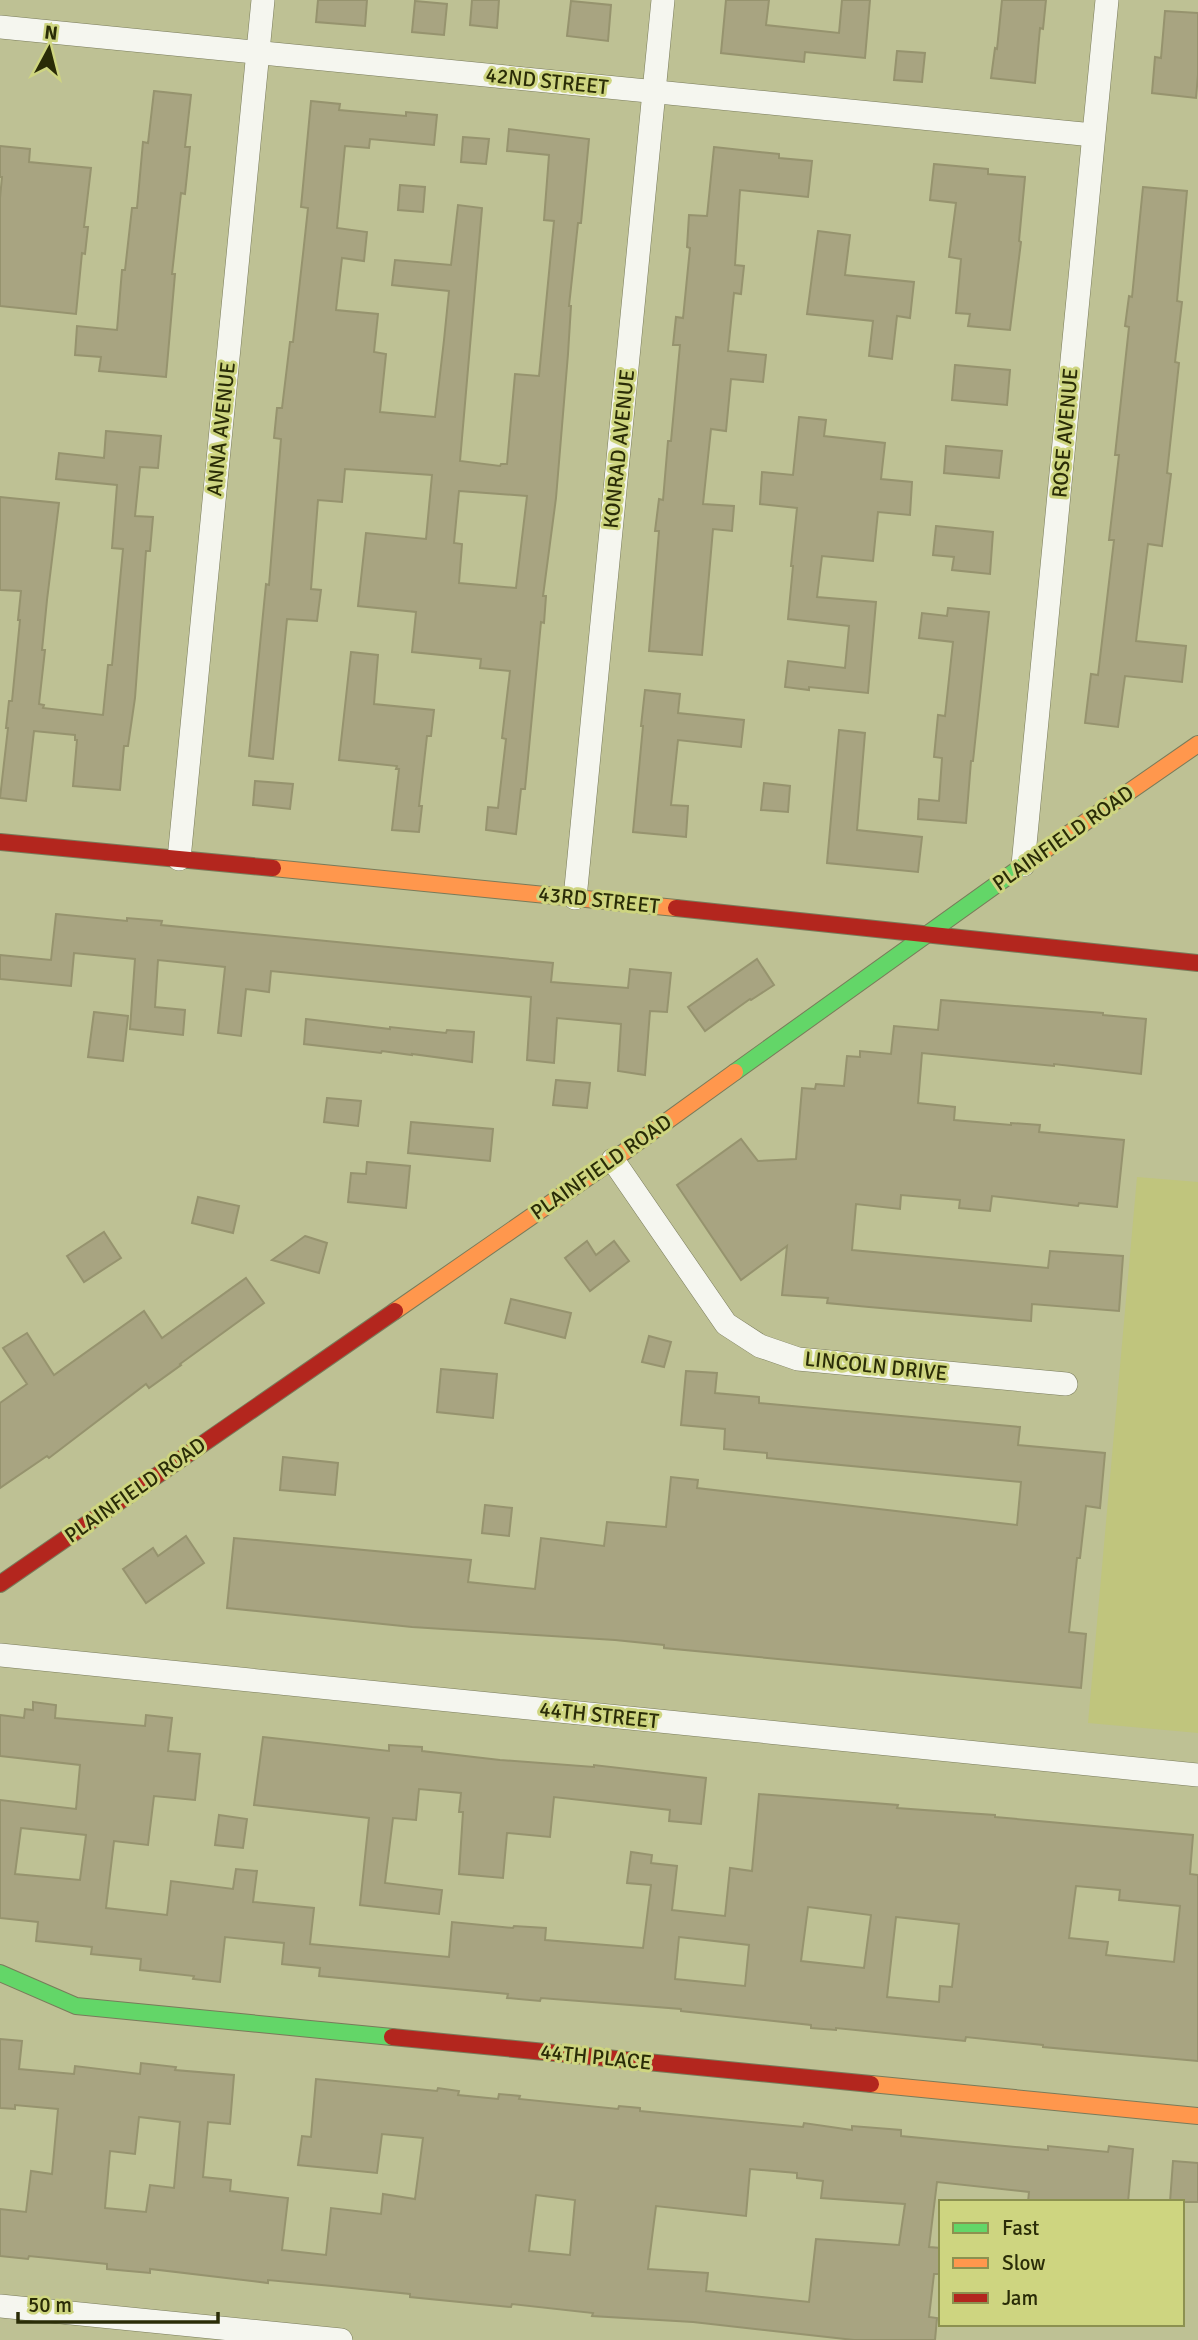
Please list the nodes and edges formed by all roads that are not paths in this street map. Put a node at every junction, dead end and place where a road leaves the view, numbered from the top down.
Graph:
1 (263, 0) edge
2 (663, 0) edge
3 (1107, 0) edge
4 (0, 27) edge
5 (258, 53) junction
6 (654, 92) junction
7 (1093, 135) junction
8 (1198, 744) edge
9 (0, 842) edge
10 (179, 859) junction
11 (1023, 865) junction
12 (575, 898) junction
13 (926, 936) junction
14 (1198, 963) edge
15 (612, 1160) junction
16 (1066, 1384) dead end
17 (0, 1584) edge
18 (0, 1655) edge
19 (1198, 1775) edge
20 (0, 1973) edge
21 (1198, 2116) edge
22 (0, 2306) edge
23 (131, 2330) edge
24 (341, 2340) edge

1 - 5 street, ANNA AVENUE
2 - 6 street, KONRAD AVENUE
3 - 7 street, ROSE AVENUE
4 - 5 street, 42ND STREET
5 - 6 street, 42ND STREET
5 - 10 street, ANNA AVENUE
6 - 7 street, 42ND STREET
6 - 12 street, KONRAD AVENUE
7 - 11 street, ROSE AVENUE
8 - 11 street, PLAINFIELD ROAD
9 - 10 street, 43RD STREET
10 - 12 street, 43RD STREET
11 - 13 street, PLAINFIELD ROAD
12 - 13 street, 43RD STREET
13 - 14 street, 43RD STREET
13 - 15 street, PLAINFIELD ROAD
15 - 16 street, LINCOLN DRIVE
15 - 17 street, PLAINFIELD ROAD
18 - 19 street, 44TH STREET
20 - 21 street, 44TH PLACE
22 - 23 street
23 - 24 street

